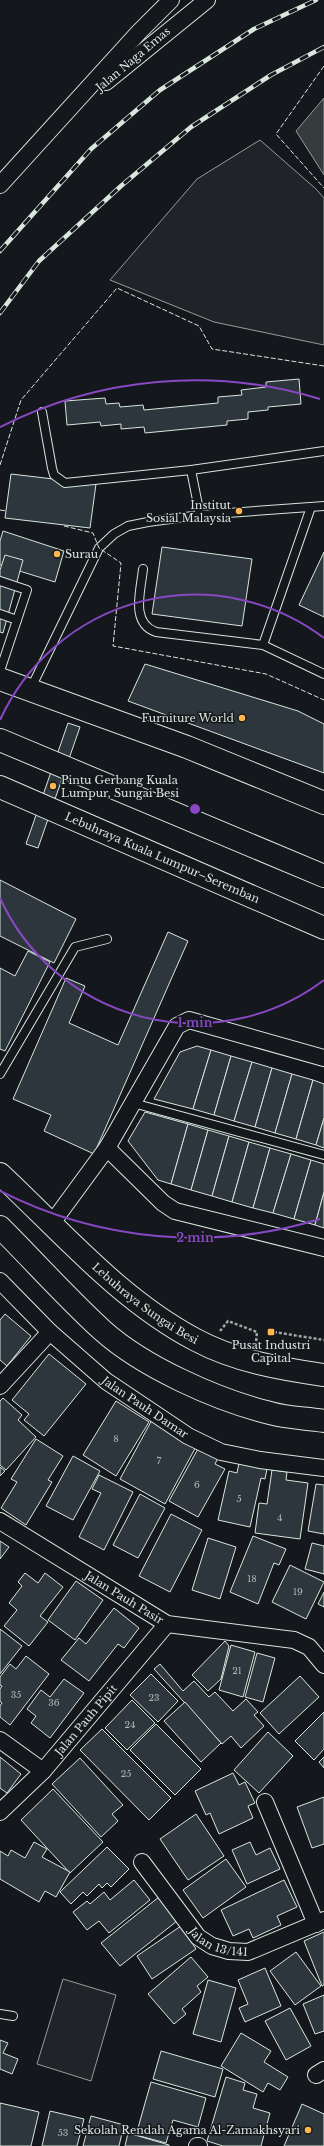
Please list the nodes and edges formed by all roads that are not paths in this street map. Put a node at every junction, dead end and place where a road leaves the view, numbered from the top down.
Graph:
1 (171, 0) edge
2 (207, 0) edge
3 (60, 120) junction
4 (0, 185) edge
5 (42, 412) dead end
6 (324, 451) edge
7 (191, 470) junction
8 (324, 506) edge
9 (311, 507) junction
10 (200, 515) junction
11 (144, 569) dead end
12 (0, 581) edge
13 (0, 614) edge
14 (17, 620) junction
15 (263, 645) junction
16 (4, 647) edge
17 (0, 671) edge
18 (324, 674) edge
19 (0, 679) edge
20 (30, 690) junction
21 (0, 740) edge
22 (0, 787) edge
23 (324, 803) edge
24 (324, 876) edge
25 (324, 928) edge
26 (107, 939) dead end
27 (324, 1058) edge
28 (0, 1074) edge
29 (133, 1104) junction
30 (107, 1148) junction
31 (324, 1155) edge
32 (0, 1174) edge
33 (52, 1223) junction
34 (0, 1227) edge
35 (324, 1248) edge
36 (0, 1281) edge
37 (50, 1332) junction
38 (324, 1375) edge
39 (0, 1386) edge
40 (324, 1421) edge
41 (324, 1468) edge
42 (0, 1521) edge
43 (167, 1624) junction
44 (324, 1665) edge
45 (0, 1740) edge
46 (43, 1771) junction
47 (265, 1802) dead end
48 (0, 1812) edge
49 (142, 1862) dead end
50 (320, 1922) edge
51 (0, 2014) edge
52 (13, 2016) dead end

1 - 3 street, Jalan Naga Emas
2 - 3 street, Jalan Naga Emas
3 - 4 street, Jalan Naga Emas
5 - 7 lane
6 - 7 lane
7 - 10 lane
8 - 9 lane
9 - 10 lane
9 - 15 lane
10 - 20 lane
11 - 15 lane
12 - 14 lane
13 - 14 lane
14 - 16 lane
15 - 18 lane
16 - 17 lane
19 - 20 highway
20 - 23 highway
21 - 24 highway
22 - 25 highway, Lebuhraya Kuala Lumpur–Seremban
26 - 28 lane
27 - 29 street
29 - 30 street
29 - 31 lane
30 - 33 street
30 - 35 street
32 - 33 highway, Lebuhraya Sungai Besi
33 - 38 highway, Lebuhraya Sungai Besi
34 - 40 highway
36 - 37 street, Jalan Pauh Damar
37 - 39 street
37 - 41 street, Jalan Pauh Damar
42 - 43 street, Jalan Pauh Pasir
43 - 44 street, Jalan Pauh Pasir
43 - 46 street, Jalan Pauh Pipit
45 - 46 street
46 - 48 street, Jalan Pauh Pipit
47 - 50 street
49 - 50 street, Jalan 13/141
51 - 52 lane

